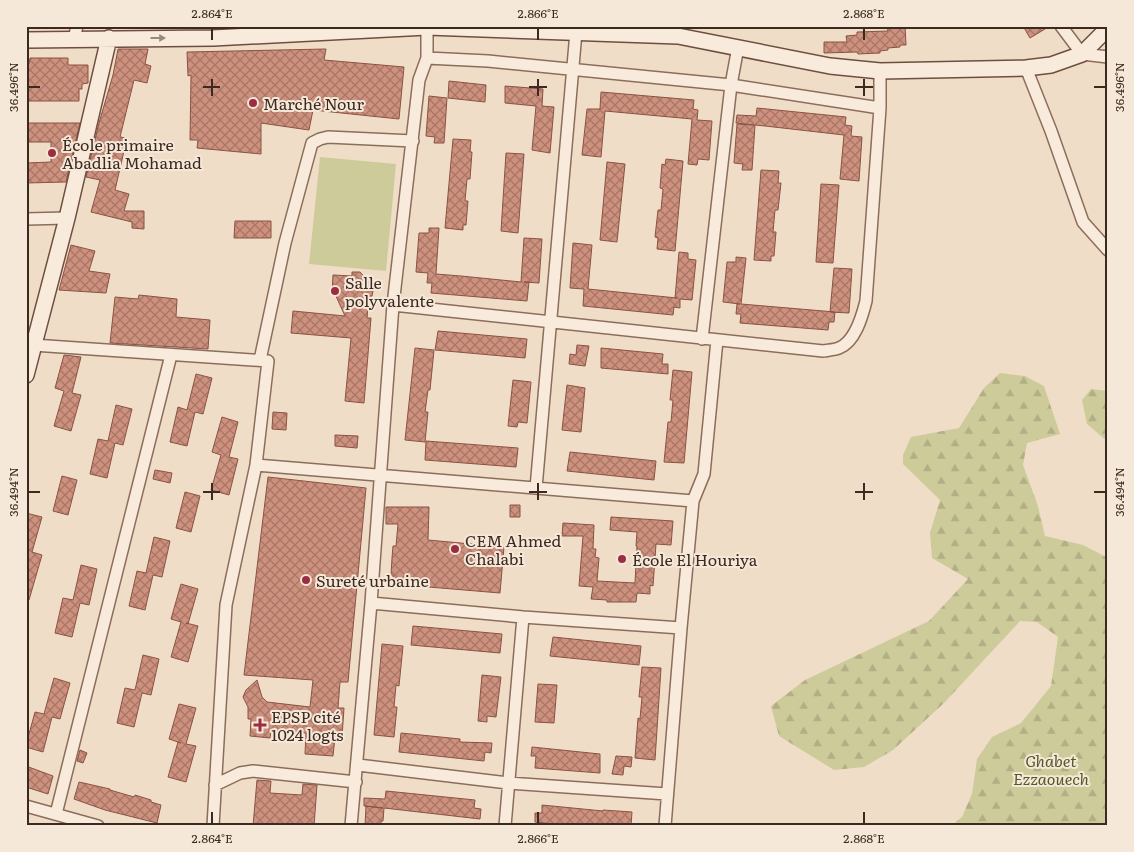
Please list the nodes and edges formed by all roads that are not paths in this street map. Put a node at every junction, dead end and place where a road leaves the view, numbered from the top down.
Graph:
1 (1061, 26) edge
2 (427, 27) edge
3 (492, 28) edge
4 (1108, 28) edge
5 (337, 29) edge
6 (680, 31) edge
7 (212, 32) edge
8 (576, 32) junction
9 (76, 33) edge
10 (109, 38) junction
11 (26, 40) edge
12 (738, 48) junction
13 (1082, 54) junction
14 (1108, 57) edge
15 (427, 58) junction
16 (1026, 68) junction
17 (572, 70) junction
18 (880, 71) junction
19 (731, 85) junction
20 (880, 108) junction
21 (413, 141) junction
22 (66, 218) junction
23 (26, 219) edge
24 (1108, 250) edge
25 (393, 306) junction
26 (550, 323) junction
27 (702, 339) junction
28 (717, 340) junction
29 (33, 346) junction
30 (171, 355) junction
31 (260, 360) junction
32 (26, 375) edge
33 (256, 465) junction
34 (379, 474) junction
35 (536, 488) junction
36 (693, 502) junction
37 (371, 603) junction
38 (522, 617) junction
39 (681, 628) junction
40 (358, 765) junction
41 (356, 782) junction
42 (508, 783) junction
43 (215, 785) junction
44 (667, 794) junction
45 (26, 806) edge
46 (56, 814) junction
47 (98, 826) edge
48 (213, 826) edge
49 (352, 826) edge
50 (505, 826) edge
51 (665, 826) edge

1 - 13 street
2 - 3 street
2 - 5 street
2 - 15 street
3 - 8 street
4 - 13 street
5 - 7 street
6 - 8 street
6 - 12 street
10 -> 7 street
8 - 17 street
9 - 10 street
9 - 11 street
10 - 22 street
12 - 18 street
12 - 19 street
13 - 14 street
13 - 16 street
15 - 17 street
15 - 21 street
16 - 18 street
16 - 24 street
17 - 19 street
17 - 26 street
18 - 20 street
19 - 20 street
19 - 27 street
20 - 28 street
21 - 25 street
21 - 31 street
22 - 23 street
22 - 29 street
25 - 26 street
25 - 34 street
26 - 27 street
26 - 35 street
27 - 28 street
28 - 36 street
29 - 30 street
29 - 32 street
30 - 31 street
30 - 46 street
31 - 33 street
33 - 34 street
33 - 43 street
34 - 35 street
34 - 37 street
35 - 36 street
36 - 39 street
37 - 38 street
37 - 40 street
38 - 39 street
38 - 42 street
39 - 44 street
40 - 41 street
40 - 42 street
41 - 43 street
41 - 49 street
42 - 44 street
42 - 50 street
43 - 48 street
44 - 51 street
45 - 46 street
46 - 47 street

